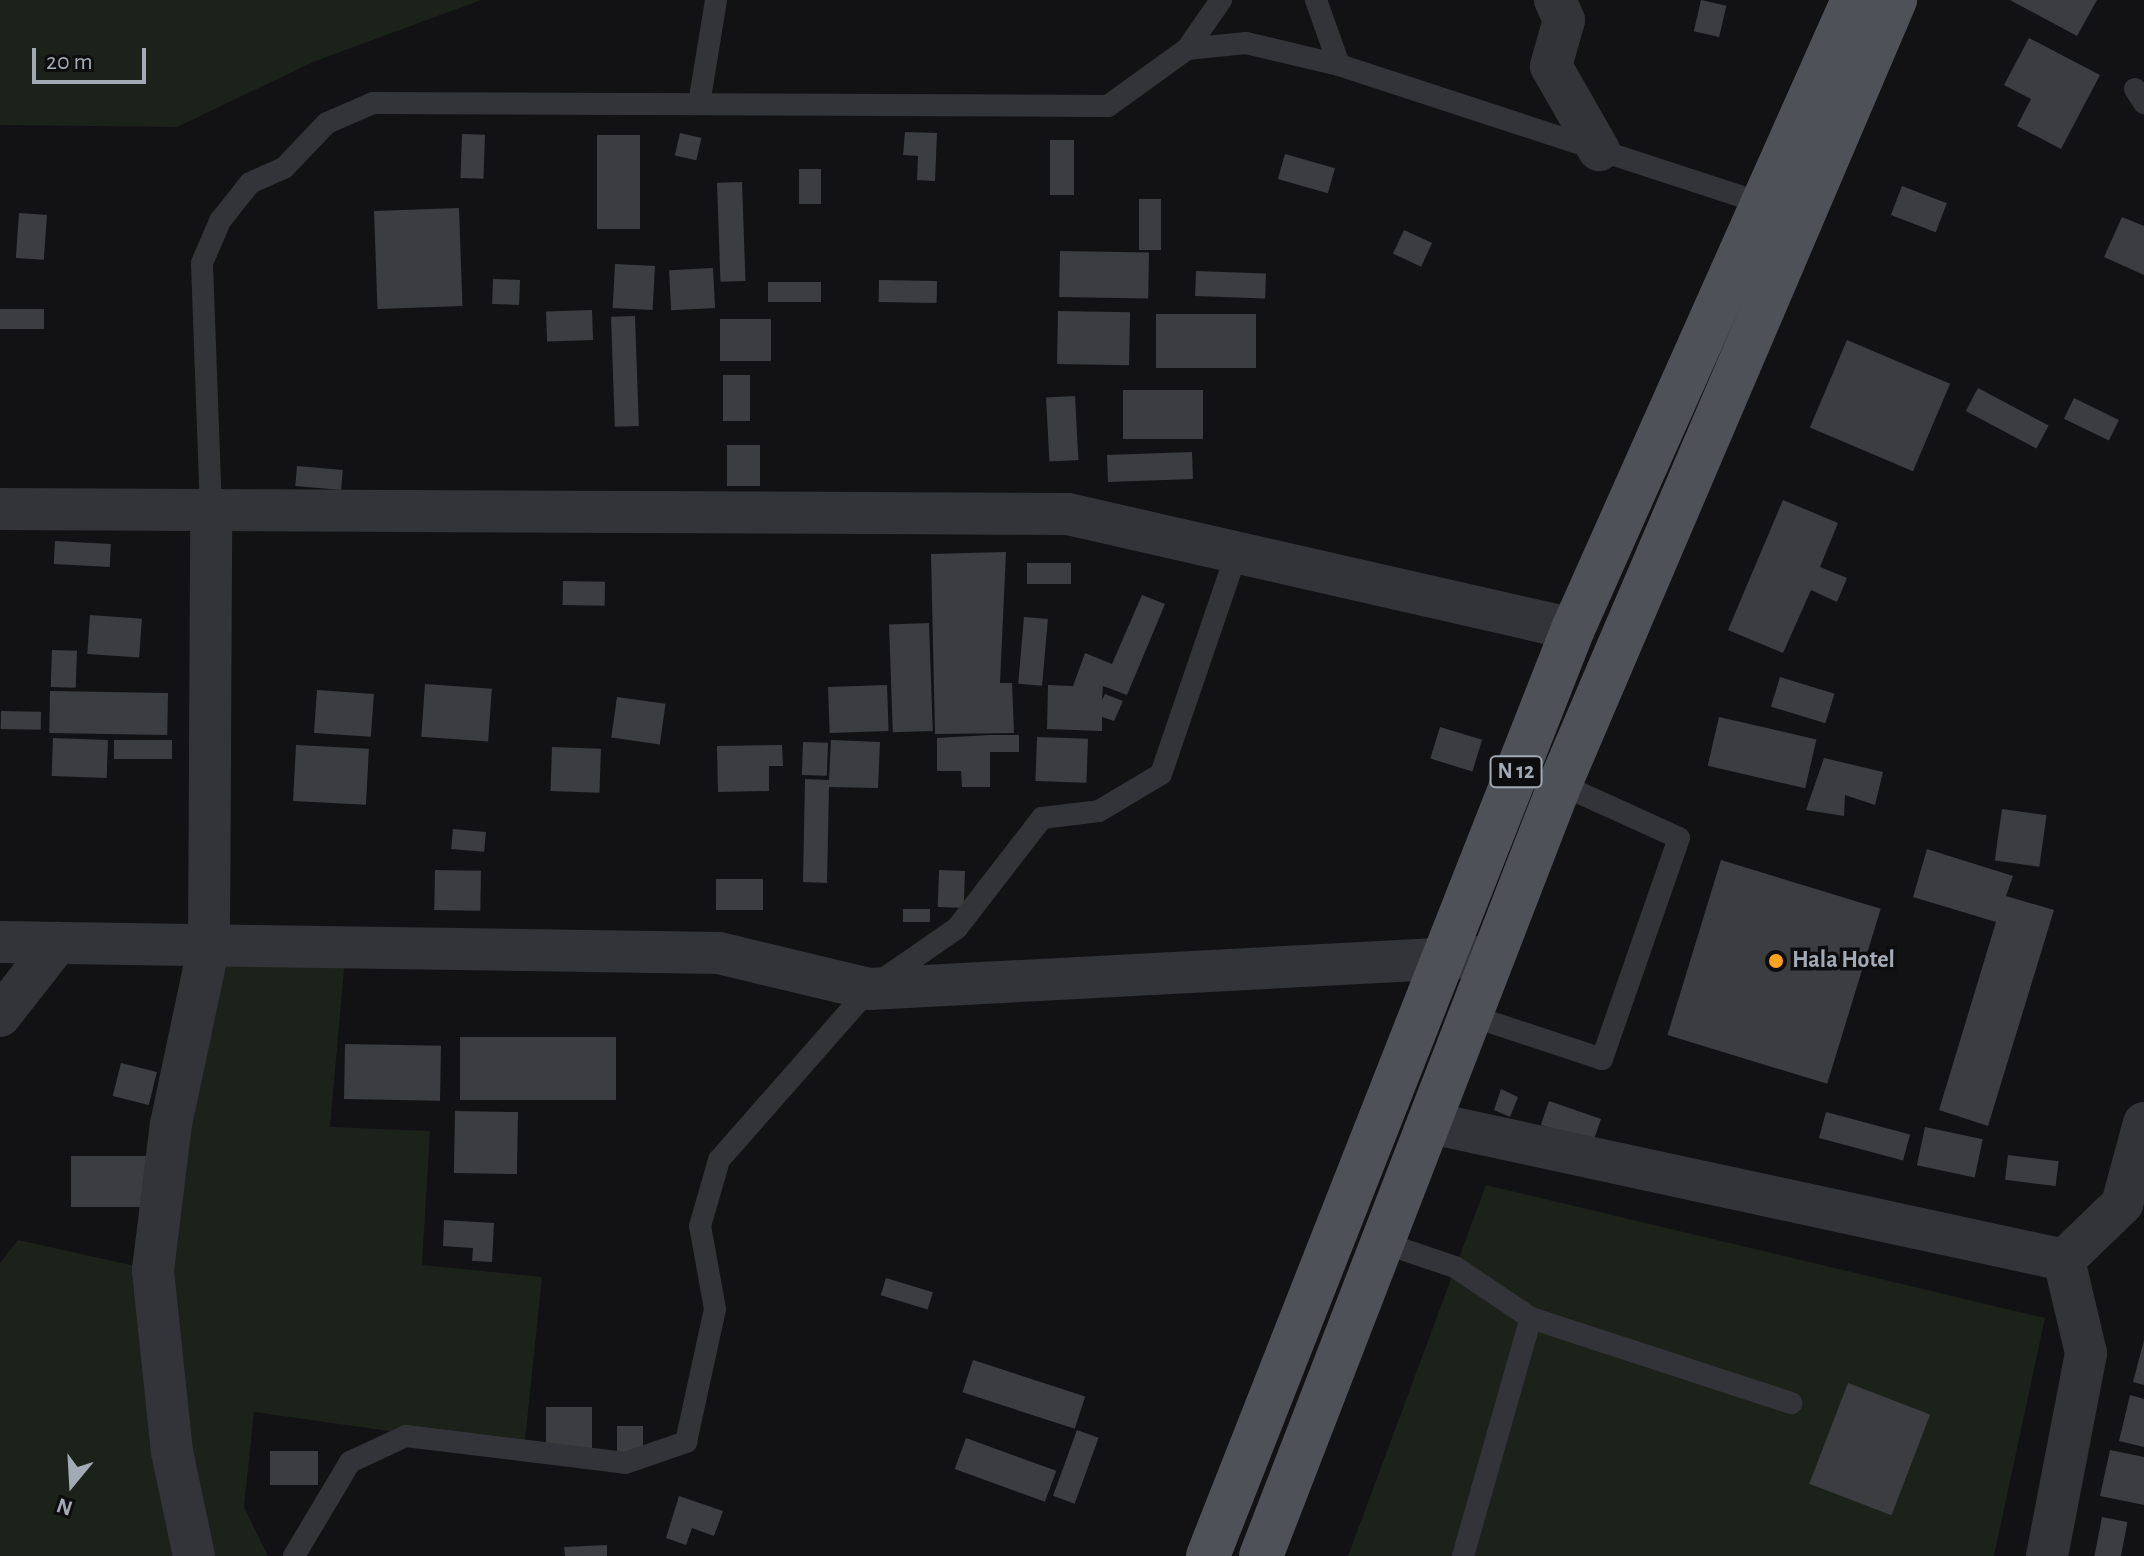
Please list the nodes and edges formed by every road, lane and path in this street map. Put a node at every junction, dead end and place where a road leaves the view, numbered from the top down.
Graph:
1 (716, 0) edge
2 (1221, 0) edge
3 (1316, 0) edge
4 (1555, 0) edge
5 (1853, 0) edge
6 (1895, 0) edge
7 (1187, 49) junction
8 (1339, 65) junction
9 (699, 104) junction
10 (1599, 150) junction
11 (1764, 204) junction
12 (0, 509) edge
13 (211, 510) junction
14 (1237, 552) junction
15 (1573, 629) junction
16 (1560, 784) junction
17 (0, 942) edge
18 (57, 943) junction
19 (209, 945) junction
20 (1495, 955) junction
21 (1441, 960) junction
22 (869, 989) junction
23 (0, 1016) edge
24 (1472, 1016) junction
25 (1431, 1123) junction
26 (2144, 1123) edge
27 (1384, 1243) junction
28 (2064, 1260) junction
29 (1531, 1318) junction
30 (1791, 1403) dead end
31 (1234, 1494) junction
32 (1279, 1510) junction
33 (194, 1556) edge
34 (294, 1556) edge
35 (1208, 1556) edge
36 (1261, 1556) edge
37 (1463, 1556) edge
38 (2047, 1556) edge

1 - 9 lane
2 - 7 lane
3 - 8 lane
4 - 10 street
5 - 11 main road, N 12
6 - 16 main road, N 12
7 - 8 lane
7 - 9 lane
8 - 10 lane
9 - 13 lane
10 - 11 lane
11 - 15 main road, N 12
12 - 13 street
13 - 14 street
13 - 19 street
14 - 15 street
14 - 22 lane
15 - 21 main road, N 12
16 - 20 main road, N 12
16 - 24 lane
17 - 18 street
18 - 19 street
18 - 23 street
19 - 22 street
19 - 33 street
20 - 21 street
20 - 24 main road, N 12
21 - 22 street
21 - 31 main road, N 12
22 - 34 lane
24 - 25 main road, N 12
25 - 27 main road, N 12
25 - 28 street
26 - 28 street
27 - 29 lane
27 - 32 main road, N 12
28 - 38 street
29 - 30 lane
29 - 37 lane
31 - 32 main road
31 - 35 main road, N 12
32 - 36 main road, N 12

